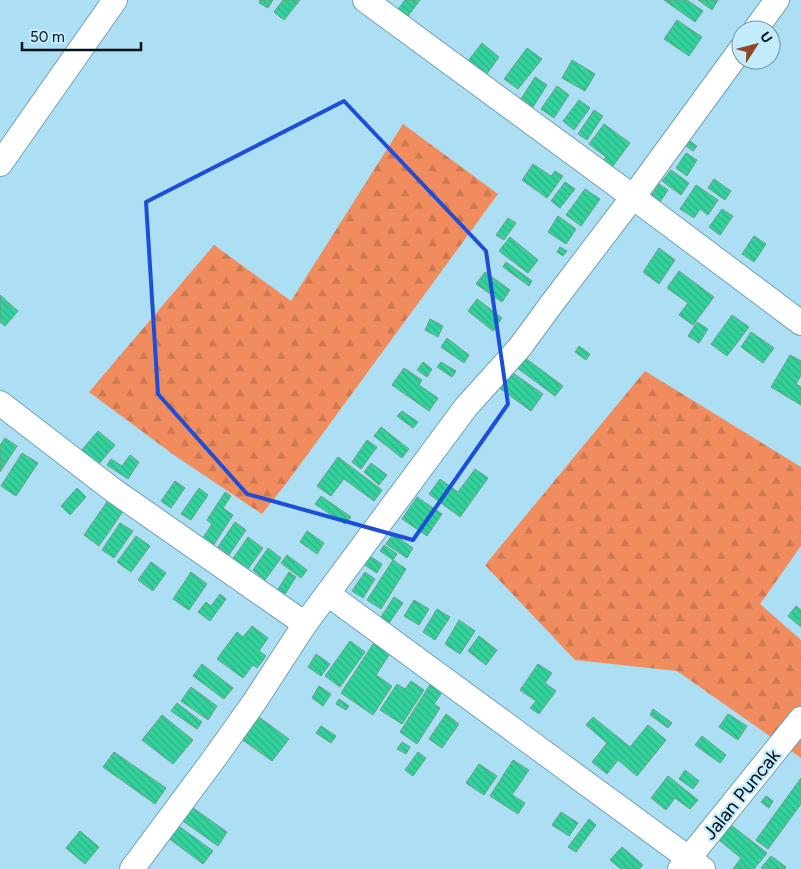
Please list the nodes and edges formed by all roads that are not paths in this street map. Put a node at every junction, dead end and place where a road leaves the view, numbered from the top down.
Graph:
1 (115, 0) edge
2 (365, 0) edge
3 (777, 0) edge
4 (762, 20) edge
5 (731, 63) edge
6 (0, 164) edge
7 (633, 197) junction
8 (801, 323) edge
9 (0, 403) edge
10 (328, 594) junction
11 (305, 624) junction
12 (801, 719) edge
13 (691, 865) edge
14 (132, 869) edge

1 - 6 street
2 - 7 street
3 - 4 street
5 - 7 street
7 - 8 street
7 - 10 street
9 - 11 street
10 - 11 street
10 - 13 street
11 - 14 street
12 - 13 street, Jalan Puncak

